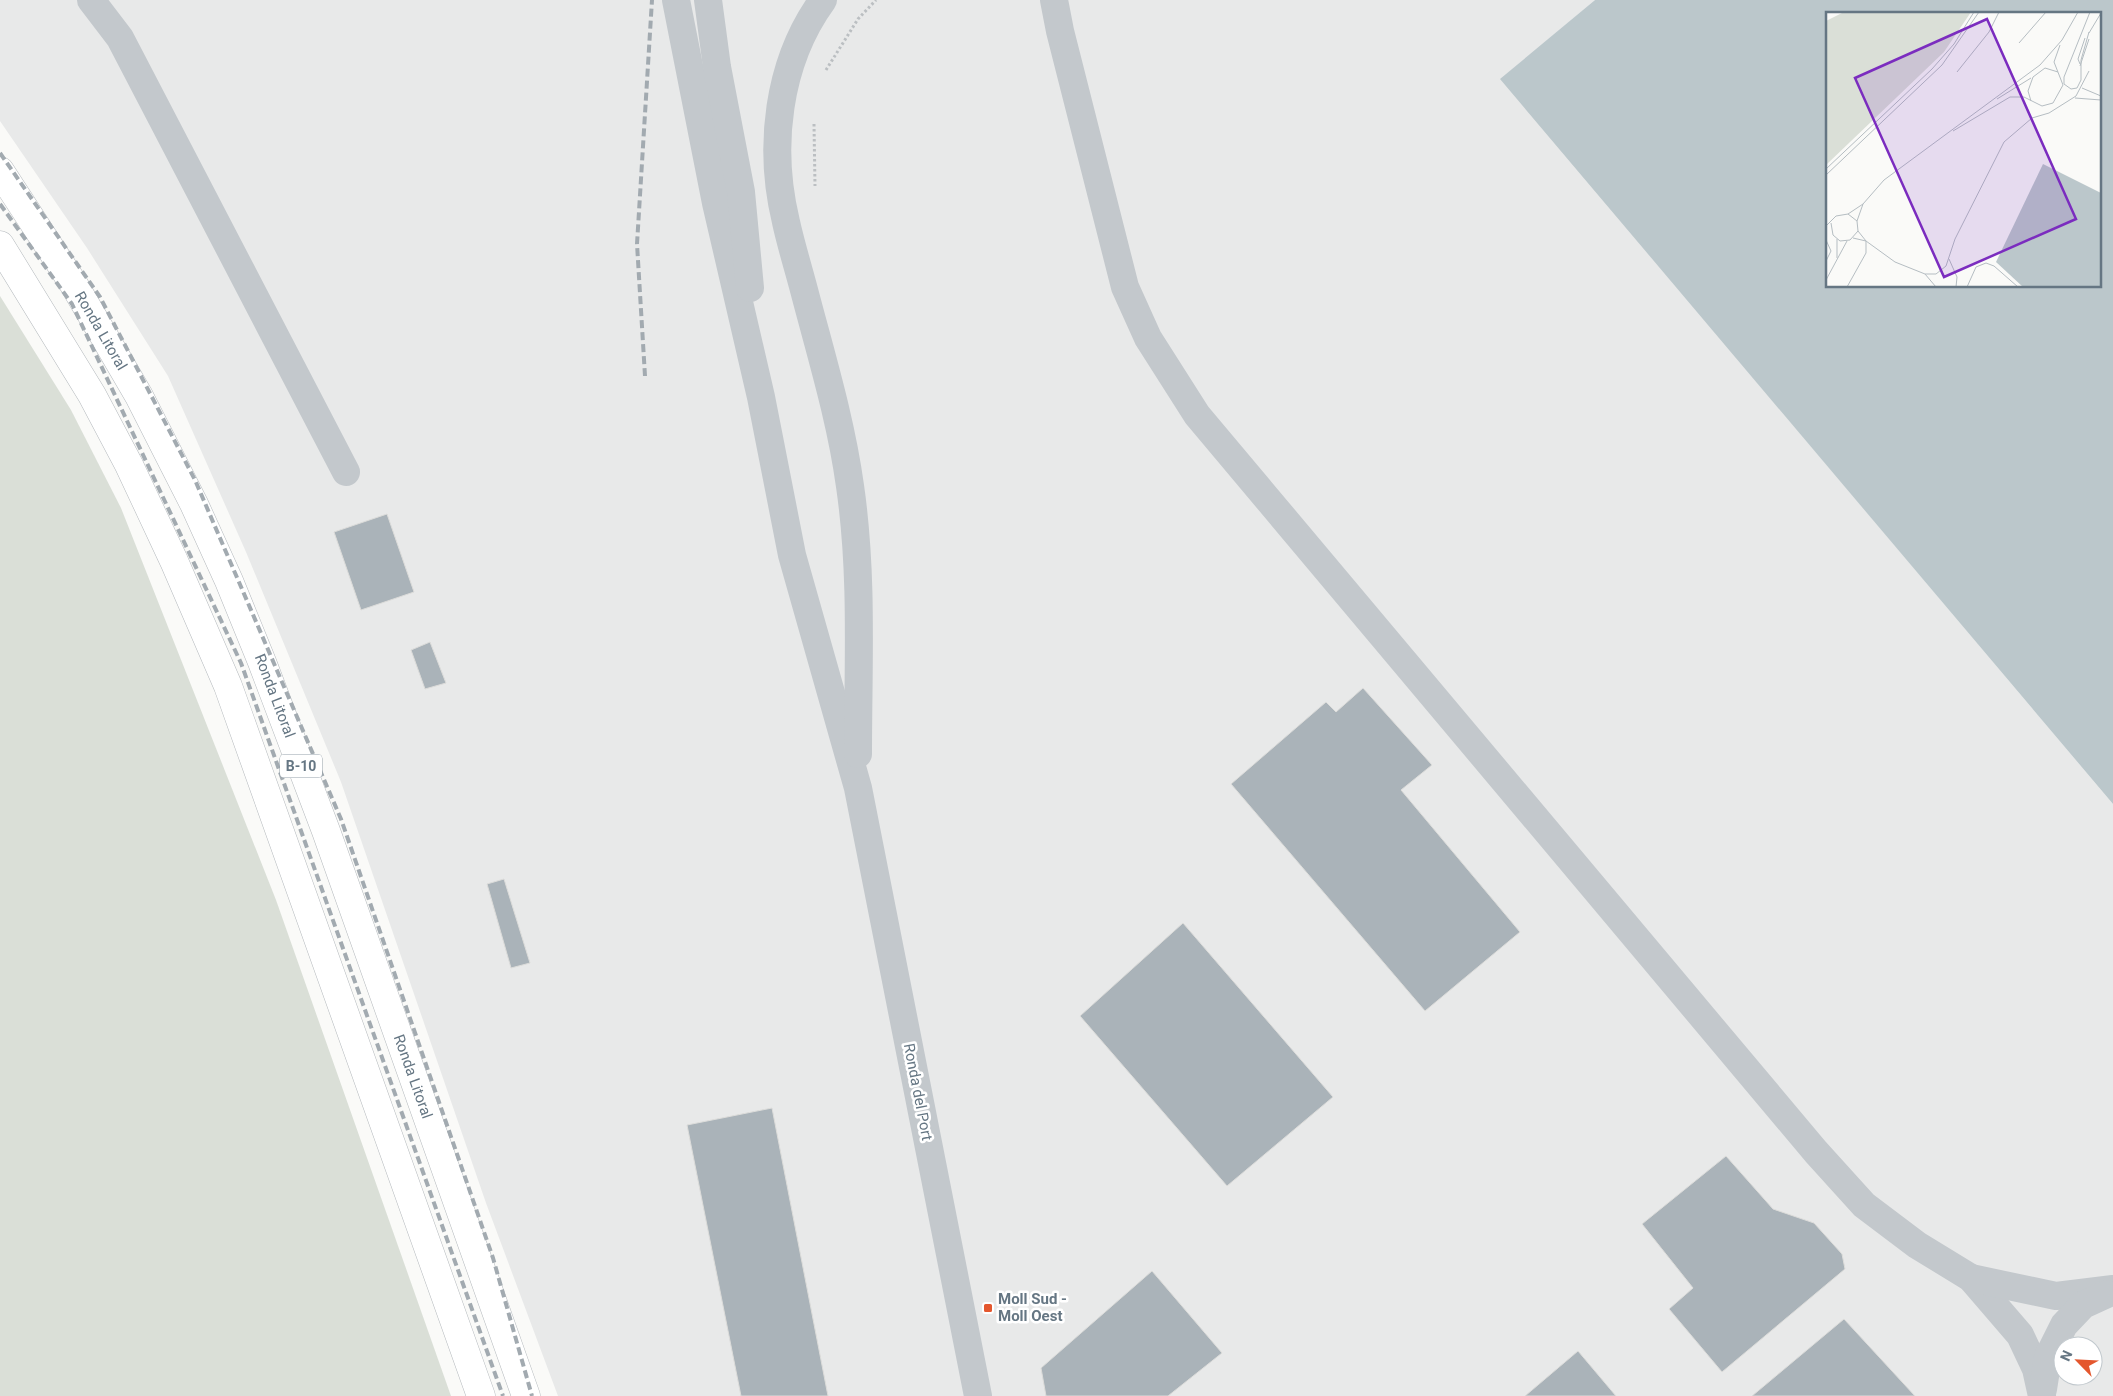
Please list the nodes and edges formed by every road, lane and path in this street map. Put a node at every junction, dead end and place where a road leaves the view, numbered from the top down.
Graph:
1 (91, 0) edge
2 (676, 0) edge
3 (708, 0) edge
4 (824, 0) edge
5 (876, 0) edge
6 (1054, 0) edge
7 (825, 72) dead end
8 (815, 114) dead end
9 (0, 171) edge
10 (815, 188) dead end
11 (0, 245) edge
12 (761, 397) junction
13 (346, 472) dead end
14 (858, 788) junction
15 (1971, 1278) junction
16 (2113, 1290) edge
17 (481, 1396) edge
18 (526, 1396) edge
19 (978, 1396) edge
20 (2042, 1396) edge

1 - 13 street
2 - 12 street
3 - 12 street
4 - 14 street
5 - 7 path
6 - 15 street
8 - 10 path
9 - 18 highway, Ronda Litoral / B-10
11 - 17 highway, B-10
12 - 14 street
14 - 19 street, Ronda del Port
15 - 16 street
15 - 20 street
16 - 20 street

